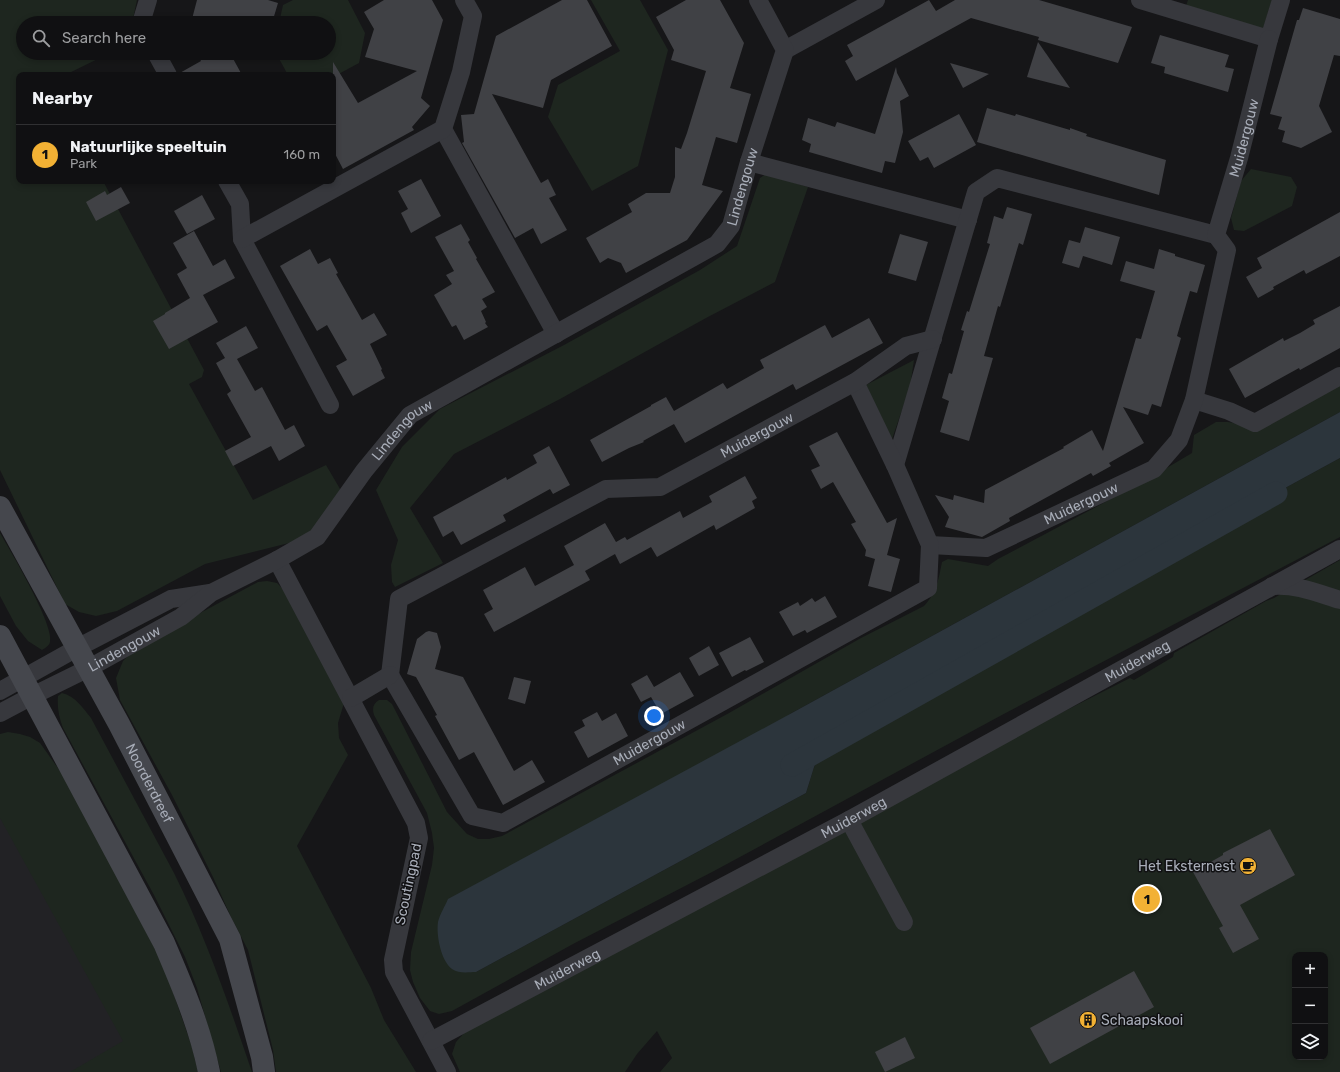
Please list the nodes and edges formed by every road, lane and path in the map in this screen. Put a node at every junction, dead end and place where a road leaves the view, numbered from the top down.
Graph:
1 (148, 0) edge
2 (464, 0) edge
3 (758, 0) edge
4 (876, 0) edge
5 (1140, 0) edge
6 (1281, 0) edge
7 (1179, 5) edge
8 (143, 16) edge
9 (1269, 39) junction
10 (785, 50) junction
11 (160, 60) edge
12 (166, 72) edge
13 (443, 129) junction
14 (749, 162) junction
15 (229, 184) edge
16 (968, 220) junction
17 (1216, 235) junction
18 (242, 239) junction
19 (556, 334) junction
20 (933, 339) junction
21 (1340, 376) edge
22 (855, 382) junction
23 (1194, 400) junction
24 (330, 405) dead end
25 (895, 465) junction
26 (0, 508) edge
27 (930, 545) junction
28 (1340, 549) edge
29 (277, 560) junction
30 (1272, 586) junction
31 (211, 593) junction
32 (1340, 600) edge
33 (0, 636) edge
34 (77, 648) junction
35 (89, 668) junction
36 (390, 675) junction
37 (28, 687) junction
38 (0, 691) edge
39 (350, 698) junction
40 (0, 713) edge
41 (849, 820) junction
42 (904, 922) dead end
43 (431, 1041) junction
44 (209, 1072) edge
45 (264, 1072) edge
46 (447, 1072) edge

1 - 8 street
2 - 13 street
3 - 10 street
4 - 10 street
5 - 7 street
6 - 9 street, Muidergouw
7 - 9 street
9 - 17 street, Muidergouw
10 - 14 street, Lindengouw
11 - 12 street
13 - 18 street
13 - 19 street
14 - 16 street
14 - 19 street, Lindengouw
15 - 18 street
16 - 17 street
16 - 20 street
17 - 23 street, Muidergouw
18 - 24 street
19 - 29 street, Lindengouw
20 - 22 street, Muidergouw
20 - 25 street
21 - 23 street
22 - 25 street, Muidergouw
22 - 36 street, Muidergouw
23 - 27 street, Muidergouw
25 - 27 street, Muidergouw
26 - 34 main road, Noorderdreef
27 - 36 street, Muidergouw
28 - 30 street, Muiderweg
29 - 31 street, Lindengouw
29 - 39 street
30 - 32 street
30 - 41 street, Muiderweg
31 - 34 street, Lindengouw
31 - 35 street, Lindengouw
33 - 37 main road
34 - 35 main road, Noorderdreef
34 - 37 street, Lindengouw
35 - 37 street, Lindengouw
35 - 45 main road, Noorderdreef
36 - 39 street
37 - 38 street
37 - 40 street
37 - 44 main road
39 - 43 street, Scoutingpad
41 - 42 street
41 - 43 street, Muiderweg
43 - 46 street, Scoutingpad

